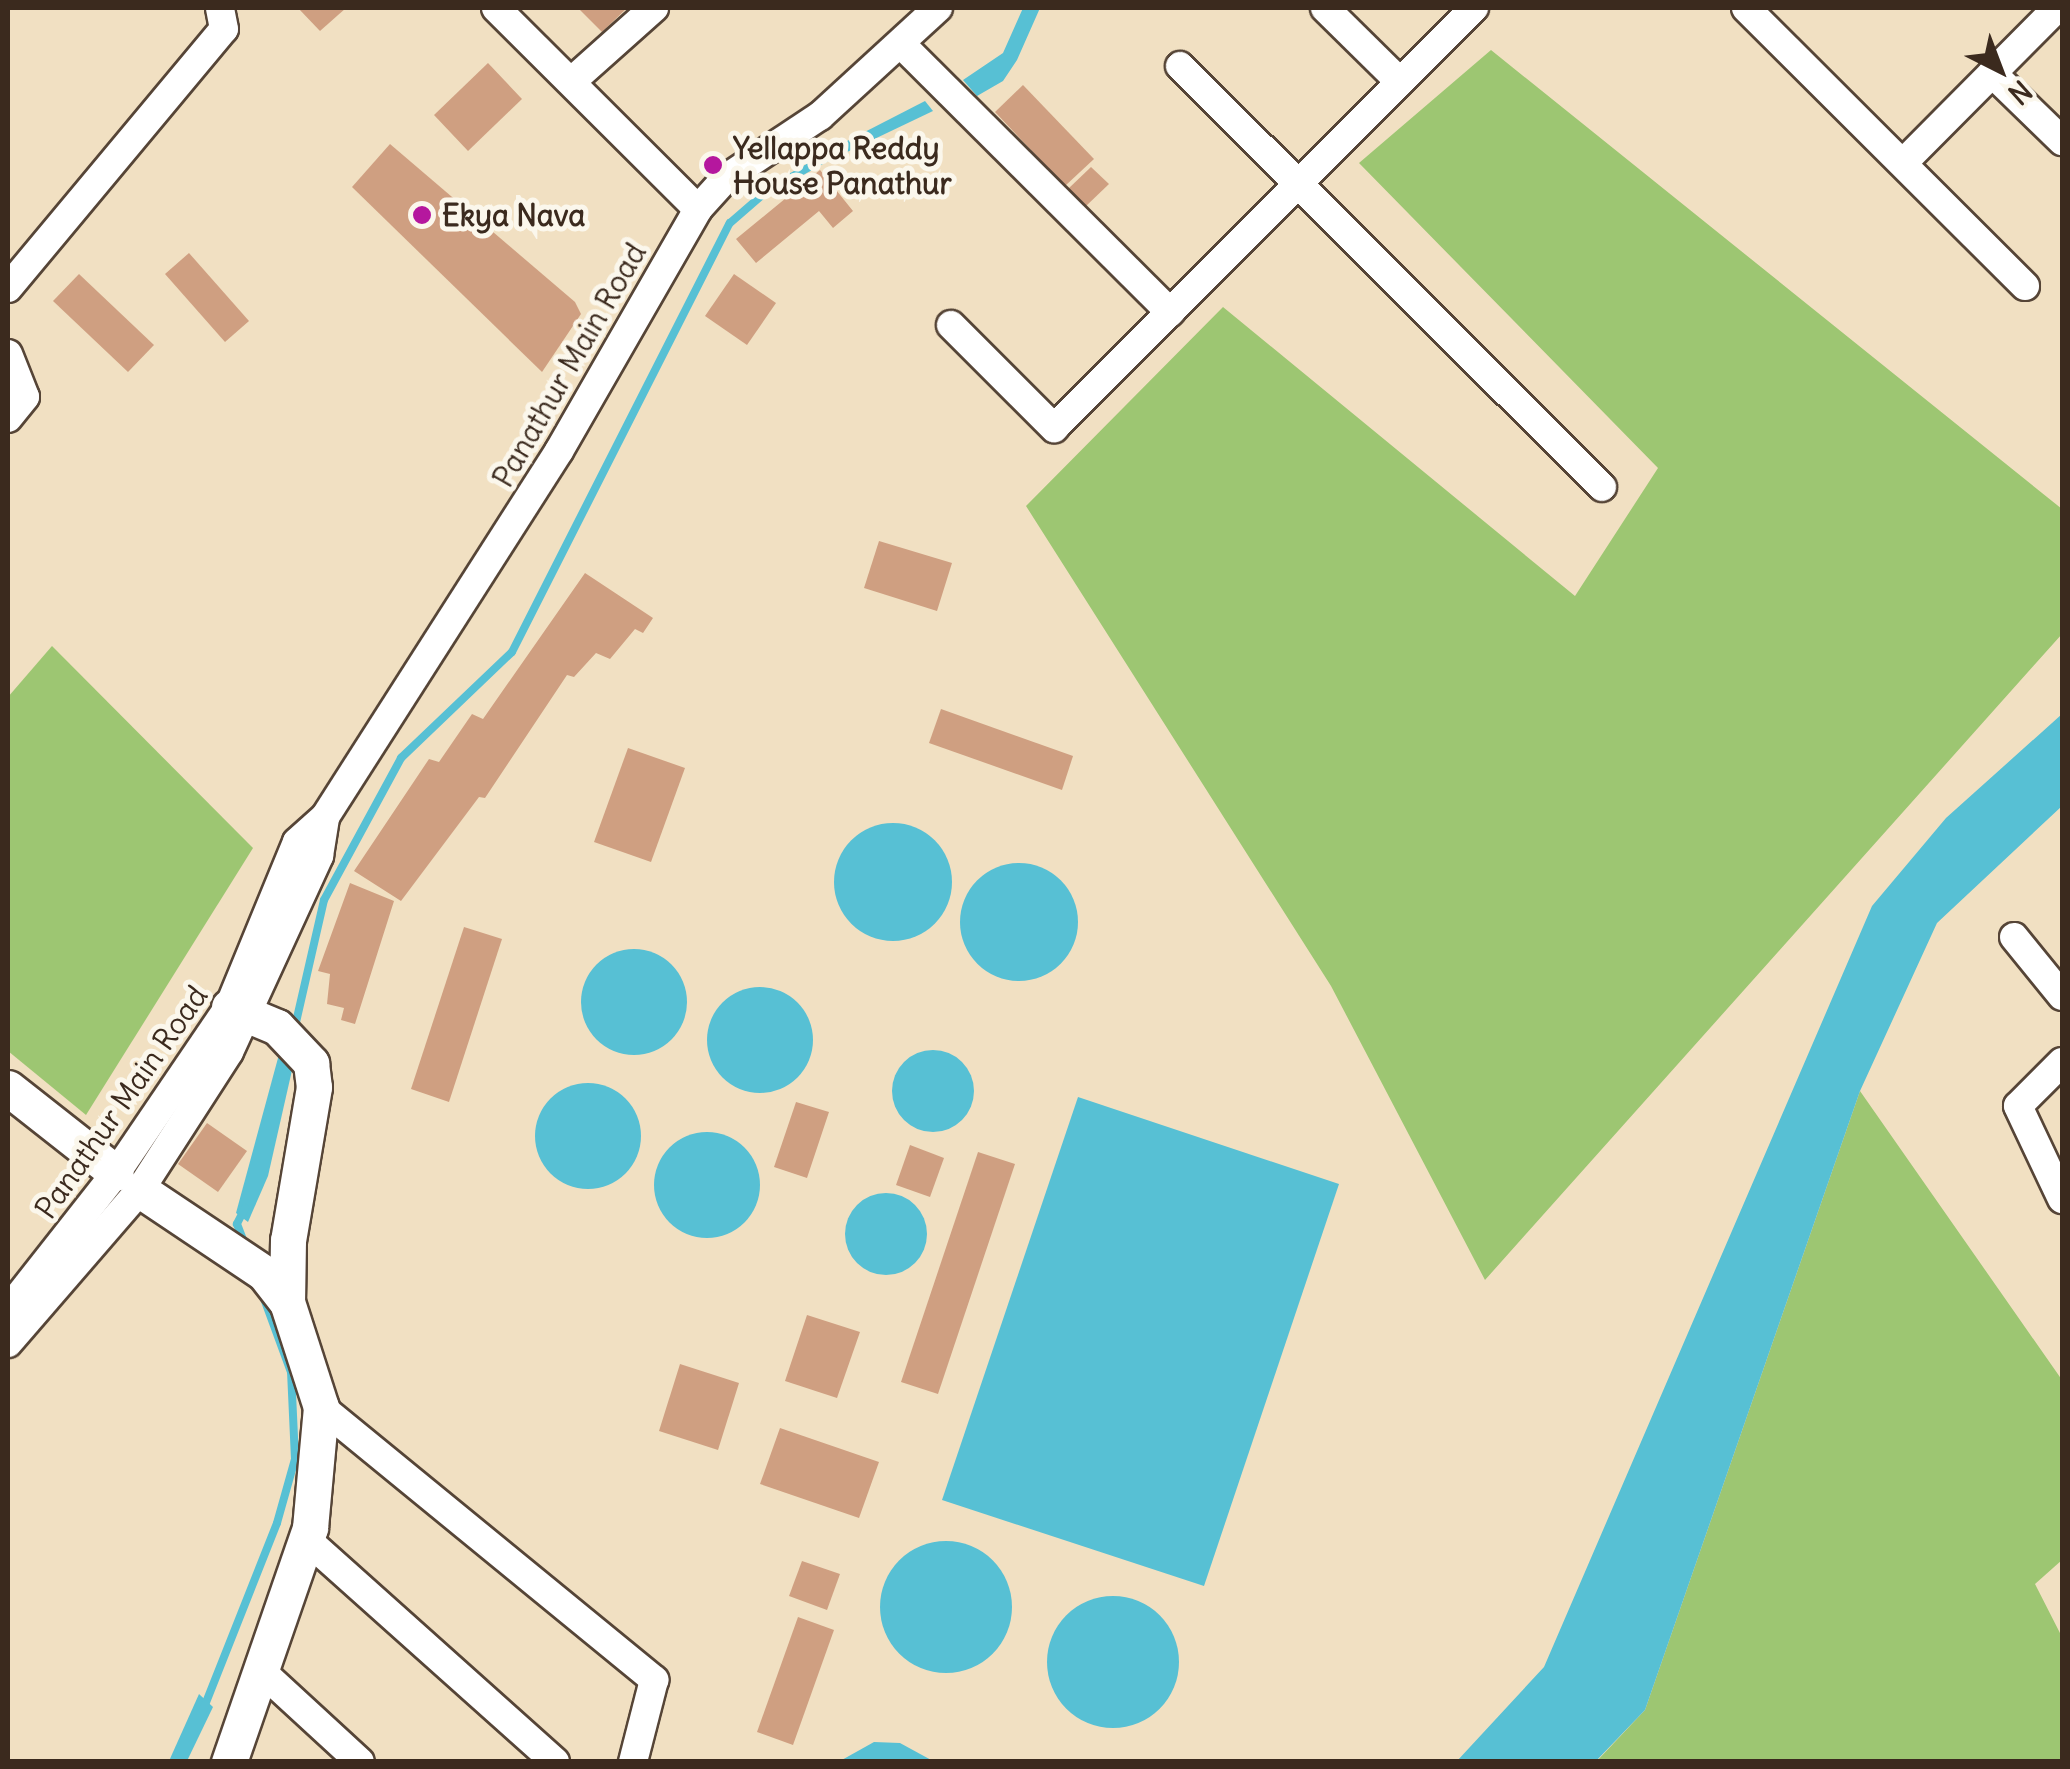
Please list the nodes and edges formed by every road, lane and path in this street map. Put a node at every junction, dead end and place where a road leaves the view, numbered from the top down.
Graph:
1 (220, 8) edge
2 (496, 8) edge
3 (654, 8) edge
4 (938, 8) edge
5 (1324, 8) edge
6 (1474, 8) edge
7 (2057, 8) edge
8 (1763, 13) edge
9 (901, 44) junction
10 (1180, 66) dead end
11 (1992, 72) junction
12 (572, 81) junction
13 (1400, 82) junction
14 (2062, 141) edge
15 (1903, 163) junction
16 (1298, 184) junction
17 (698, 209) junction
18 (2025, 286) dead end
19 (8, 288) edge
20 (1170, 312) junction
21 (951, 325) dead end
22 (8, 354) edge
23 (8, 418) edge
24 (1602, 487) dead end
25 (2014, 937) dead end
26 (2062, 996) edge
27 (263, 1023) junction
28 (2062, 1062) edge
29 (8, 1088) edge
30 (128, 1181) junction
31 (2062, 1199) edge
32 (287, 1302) junction
33 (8, 1310) edge
34 (8, 1342) edge
35 (321, 1407) junction
36 (306, 1539) junction
37 (259, 1669) junction
38 (237, 1753) edge
39 (360, 1762) edge
40 (555, 1762) edge
41 (633, 1762) edge

1 - 19 street
2 - 12 street
3 - 12 street
4 - 9 street, Panathur Main Road
5 - 13 street
6 - 13 street
7 - 11 street
8 - 15 street
9 - 17 street, Panathur Main Road
9 - 20 street
10 - 16 street
11 - 14 street
11 - 15 street
12 - 17 street
13 - 16 street
15 - 18 street
16 - 20 street
16 - 24 street
17 - 27 street, Panathur Main Road
20 - 21 street
22 - 23 street
25 - 26 street
27 - 30 street, Panathur Main Road
27 - 32 main road
28 - 31 street
29 - 30 main road
30 - 32 main road
30 - 33 street, Panathur Main Road
30 - 34 street, Panathur Main Road
32 - 35 main road
35 - 36 main road
35 - 41 street
36 - 37 main road
36 - 40 street
37 - 38 main road
37 - 39 street

